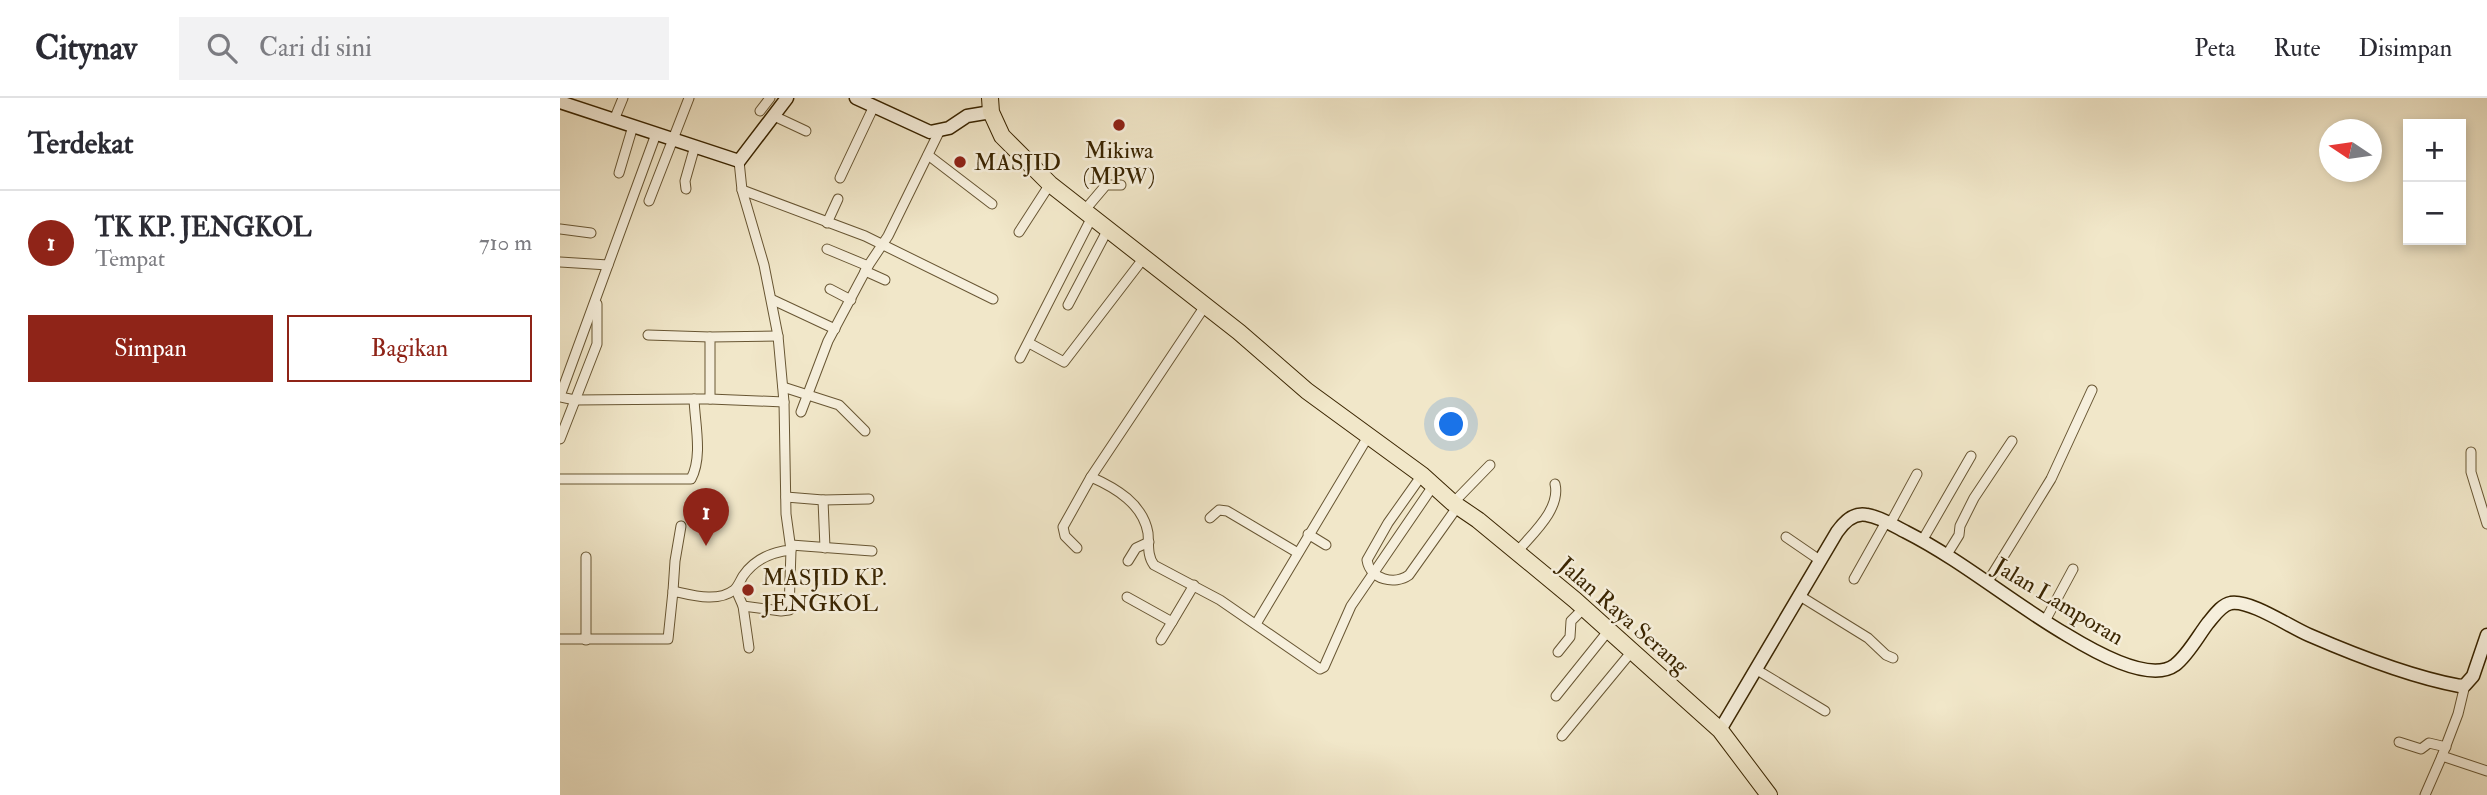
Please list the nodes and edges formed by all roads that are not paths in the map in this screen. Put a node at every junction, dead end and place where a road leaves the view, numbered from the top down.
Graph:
1 (623, 98) edge
2 (689, 98) edge
3 (770, 98) edge
4 (788, 98) edge
5 (859, 99) edge
6 (560, 103) edge
7 (990, 105) edge
8 (874, 106) junction
9 (760, 111) dead end
10 (774, 117) junction
11 (614, 120) junction
12 (633, 126) junction
13 (806, 131) dead end
14 (939, 132) junction
15 (656, 134) junction
16 (674, 139) junction
17 (695, 146) junction
18 (667, 152) junction
19 (928, 155) junction
20 (739, 162) junction
21 (644, 166) junction
22 (619, 173) dead end
23 (840, 178) dead end
24 (1049, 184) junction
25 (1121, 185) dead end
26 (687, 189) dead end
27 (742, 190) junction
28 (838, 199) dead end
29 (649, 201) dead end
30 (992, 204) dead end
31 (1088, 214) junction
32 (827, 223) junction
33 (560, 229) edge
34 (1107, 231) junction
35 (1019, 232) dead end
36 (592, 233) dead end
37 (881, 244) junction
38 (827, 249) dead end
39 (1143, 259) junction
40 (560, 262) edge
41 (608, 265) junction
42 (866, 269) junction
43 (885, 280) dead end
44 (830, 289) dead end
45 (597, 298) junction
46 (993, 299) dead end
47 (773, 300) junction
48 (851, 300) junction
49 (1068, 305) dead end
50 (1205, 306) junction
51 (835, 330) junction
52 (648, 335) dead end
53 (778, 336) junction
54 (710, 337) junction
55 (1029, 343) junction
56 (1020, 358) dead end
57 (783, 387) junction
58 (2092, 390) dead end
59 (807, 394) junction
60 (560, 396) edge
61 (694, 399) junction
62 (710, 399) junction
63 (575, 400) junction
64 (784, 402) junction
65 (801, 412) dead end
66 (865, 431) dead end
67 (1369, 435) junction
68 (560, 439) edge
69 (2012, 441) dead end
70 (2471, 452) dead end
71 (1971, 456) dead end
72 (1490, 465) dead end
73 (1917, 474) dead end
74 (1091, 477) junction
75 (560, 479) edge
76 (1428, 481) junction
77 (1555, 484) dead end
78 (786, 497) junction
79 (869, 499) dead end
80 (823, 500) junction
81 (1455, 505) junction
82 (1210, 518) dead end
83 (1888, 523) junction
84 (2487, 524) edge
85 (681, 526) dead end
86 (1308, 534) junction
87 (1786, 537) dead end
88 (1922, 541) junction
89 (1149, 542) junction
90 (1326, 545) dead end
91 (791, 547) junction
92 (825, 548) junction
93 (1077, 548) dead end
94 (872, 551) dead end
95 (1517, 552) junction
96 (1297, 553) junction
97 (1946, 556) junction
98 (586, 557) dead end
99 (1128, 561) dead end
100 (1821, 561) junction
101 (2073, 569) dead end
102 (1375, 574) junction
103 (1854, 579) dead end
104 (1987, 583) junction
105 (1194, 585) junction
106 (736, 590) junction
107 (673, 591) junction
108 (1800, 596) junction
109 (1126, 597) dead end
110 (743, 606) junction
111 (1584, 608) junction
112 (2045, 621) junction
113 (1172, 622) junction
114 (1256, 624) junction
115 (1609, 629) junction
116 (2487, 635) edge
117 (560, 639) edge
118 (586, 640) junction
119 (1161, 640) dead end
120 (749, 648) dead end
121 (1633, 650) junction
122 (1559, 652) dead end
123 (1893, 658) dead end
124 (1757, 670) junction
125 (2465, 685) junction
126 (1556, 696) dead end
127 (1825, 711) dead end
128 (1720, 730) junction
129 (1562, 736) dead end
130 (2399, 742) dead end
131 (2444, 752) junction
132 (2487, 771) edge
133 (1769, 795) edge
134 (2425, 795) edge

1 - 11 street
2 - 16 street
3 - 9 street
4 - 10 street
5 - 8 street
6 - 11 street
7 - 14 street
7 - 24 highway, Jalan Raya Serang
8 - 14 street
8 - 23 street
10 - 13 street
10 - 20 street
11 - 12 street
12 - 15 street
12 - 22 street
14 - 19 street
15 - 16 street
15 - 21 street
16 - 17 street
16 - 18 street
17 - 20 street
17 - 26 street
18 - 21 street
18 - 29 street
19 - 30 street
19 - 37 street
20 - 27 street
21 - 41 street
24 - 31 highway, Jalan Raya Serang
24 - 35 street
25 - 31 street
27 - 32 street
27 - 47 street
28 - 32 street
31 - 34 highway, Jalan Raya Serang
31 - 55 street
32 - 37 street
33 - 36 street
34 - 39 highway, Jalan Raya Serang
34 - 49 street
37 - 42 street
37 - 46 street
38 - 42 street
39 - 50 highway, Jalan Raya Serang
39 - 55 street
40 - 41 street
41 - 45 street
42 - 43 street
42 - 48 street
44 - 48 street
45 - 60 street
45 - 63 street
47 - 51 street
47 - 53 street
48 - 51 street
50 - 67 highway, Jalan Raya Serang
50 - 74 street
51 - 59 street
52 - 54 street
53 - 54 street
53 - 57 street
54 - 62 street
55 - 56 street
57 - 59 street
57 - 64 street
58 - 104 street
59 - 65 street
59 - 66 street
60 - 63 street
61 - 62 street
61 - 63 street
61 - 75 street
62 - 64 street
63 - 68 street
64 - 78 street
67 - 76 highway, Jalan Raya Serang
67 - 86 street
69 - 97 street
70 - 84 street
71 - 88 street
72 - 81 street
73 - 83 street
74 - 89 street
74 - 93 street
76 - 81 highway, Jalan Raya Serang
76 - 102 street
76 - 102 street
77 - 95 street
78 - 80 street
78 - 91 street
79 - 80 street
80 - 92 street
81 - 95 highway, Jalan Raya Serang
81 - 102 street
82 - 96 street
83 - 88 street, Jalan Lamporan
83 - 100 street, Jalan Lamporan
83 - 103 street
85 - 107 street
86 - 90 street
86 - 96 street
87 - 100 street
88 - 97 street, Jalan Lamporan
89 - 99 street
89 - 105 street
91 - 92 street
91 - 106 street
91 - 110 street
92 - 94 street
95 - 111 highway, Jalan Raya Serang
96 - 114 street
97 - 104 street, Jalan Lamporan
98 - 118 street
100 - 108 street, Jalan Lamporan
101 - 112 street
102 - 114 street
104 - 112 street, Jalan Lamporan
105 - 113 street
105 - 114 street
106 - 107 street
106 - 110 street
107 - 118 street
108 - 123 street
108 - 124 street, Jalan Lamporan
109 - 113 street
110 - 120 street
111 - 115 highway, Jalan Raya Serang
111 - 122 street
112 - 125 street, Jalan Lamporan
113 - 119 street
115 - 121 highway, Jalan Raya Serang
115 - 126 street
116 - 125 street
117 - 118 street
121 - 128 highway, Jalan Raya Serang
121 - 129 street
124 - 127 street
124 - 128 street, Jalan Lamporan
125 - 131 street
128 - 133 highway, Jalan Raya Serang
130 - 131 street
131 - 132 street
131 - 134 street

